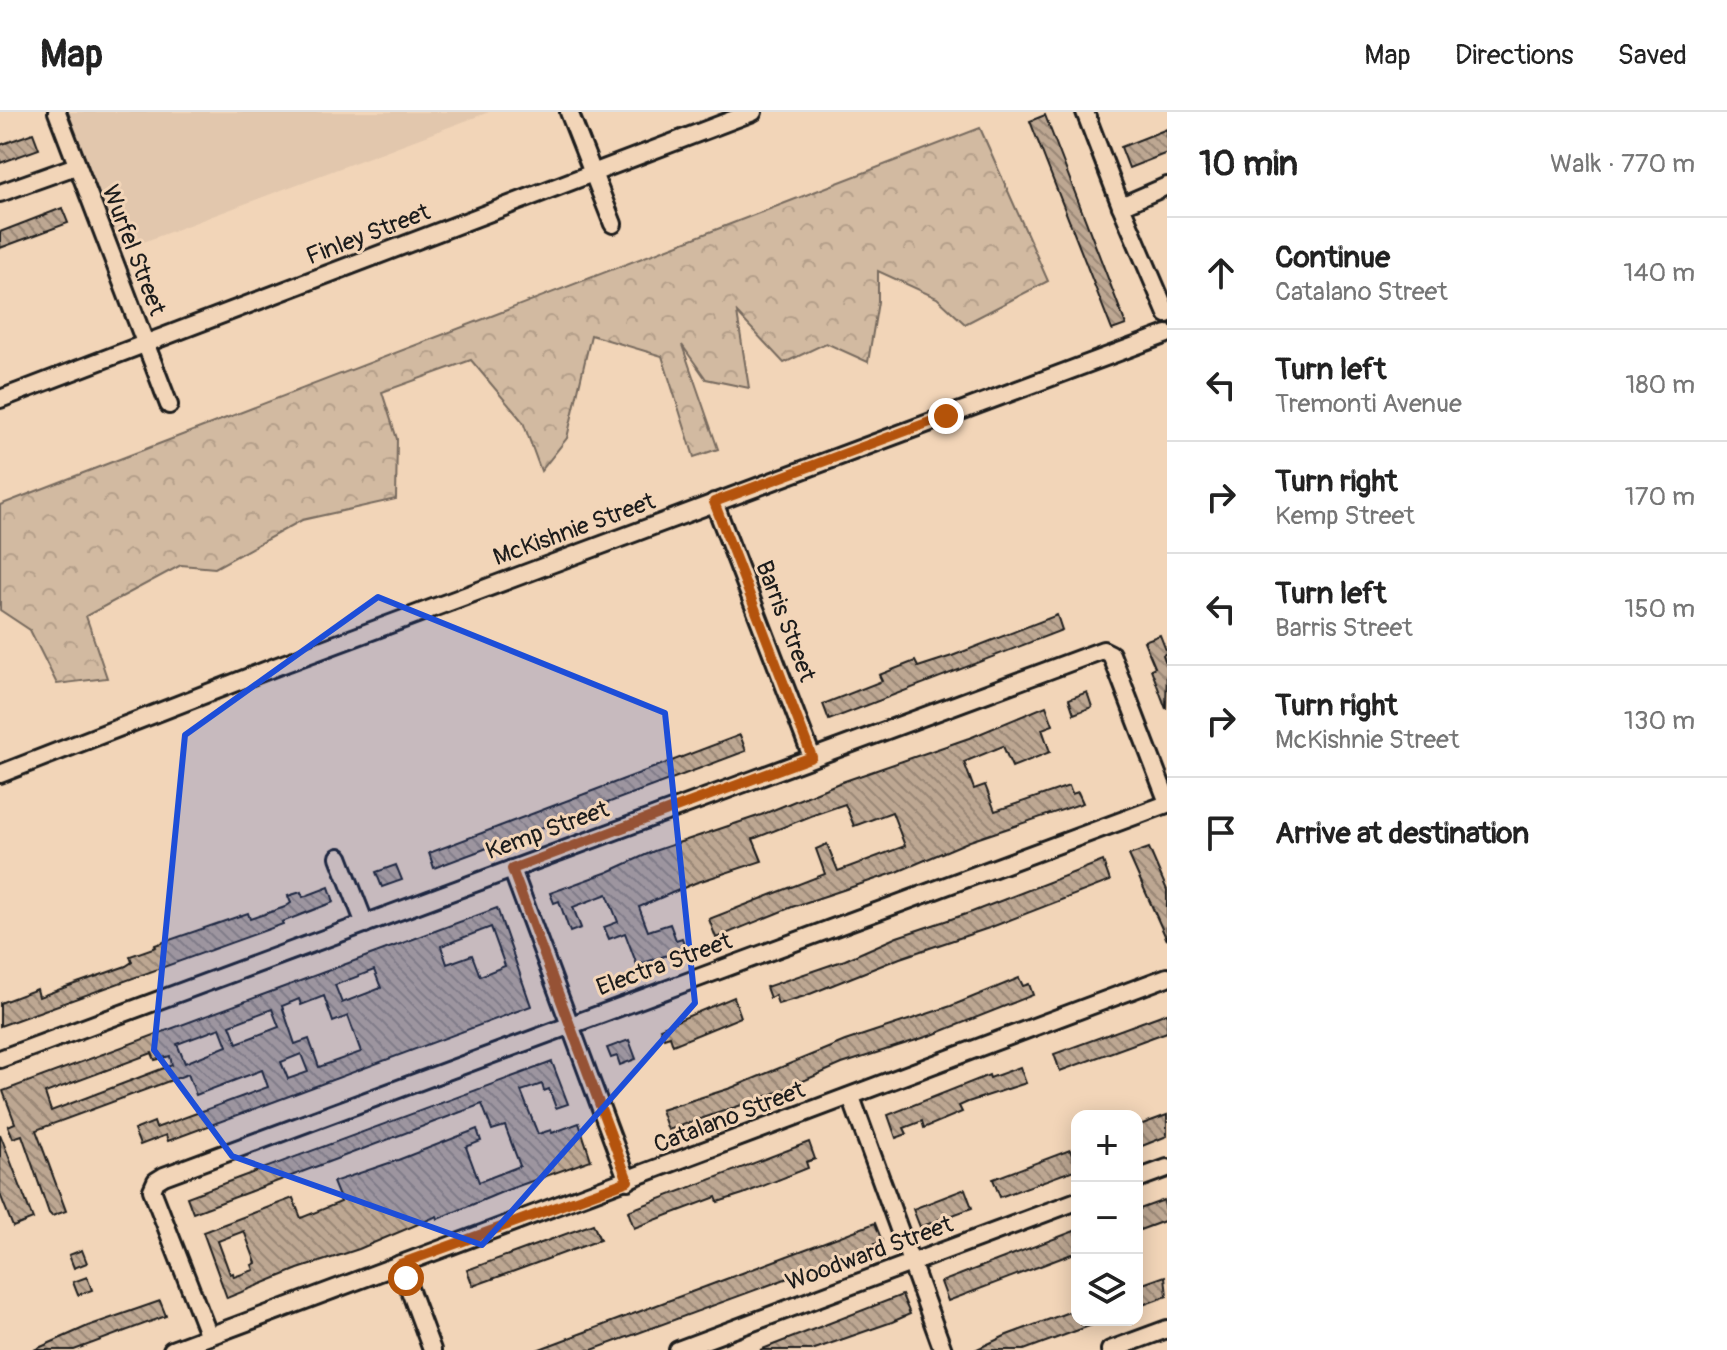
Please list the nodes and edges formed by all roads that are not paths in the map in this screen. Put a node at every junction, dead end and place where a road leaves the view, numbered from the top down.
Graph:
1 (57, 112) edge
2 (569, 112) edge
3 (753, 112) edge
4 (1085, 112) edge
5 (76, 166) junction
6 (595, 172) junction
7 (1167, 186) edge
8 (0, 193) edge
9 (1121, 206) junction
10 (613, 224) dead end
11 (1167, 314) edge
12 (1167, 334) edge
13 (145, 346) junction
14 (0, 399) edge
15 (169, 405) dead end
16 (714, 502) junction
17 (812, 757) junction
18 (0, 774) edge
19 (1167, 802) edge
20 (339, 857) dead end
21 (512, 869) junction
22 (365, 924) junction
23 (1167, 977) edge
24 (570, 1025) junction
25 (0, 1059) edge
26 (851, 1097) junction
27 (1167, 1168) edge
28 (1143, 1177) edge
29 (628, 1181) junction
30 (1071, 1203) edge
31 (912, 1263) junction
32 (400, 1264) junction
33 (1167, 1329) edge
34 (209, 1336) junction
35 (172, 1350) edge
36 (432, 1350) edge
37 (678, 1350) edge
38 (943, 1350) edge
39 (1110, 1350) edge

1 - 5 street, Wurfel Street
2 - 6 street
3 - 6 street, Finley Street
4 - 9 street
5 - 8 street
5 - 13 street, Wurfel Street
6 - 10 street
6 - 13 street, Finley Street
7 - 9 street
9 - 11 street
12 - 16 street, McKishnie Street
13 - 14 street, Finley Street
13 - 15 street, Wurfel Street
16 - 17 street, Barris Street
16 - 18 street, McKishnie Street
17 - 19 street, Kemp Street
17 - 21 street, Kemp Street
19 - 24 street, Electra Street
20 - 22 street
21 - 22 street, Kemp Street
21 - 24 street
22 - 25 street, Kemp Street
23 - 26 street, Catalano Street
24 - 29 street
24 - 34 street, Electra Street
26 - 29 street, Catalano Street
26 - 31 street
27 - 28 street
29 - 32 street, Catalano Street
30 - 31 street, Woodward Street
31 - 37 street, Woodward Street
31 - 38 street
32 - 34 street, Catalano Street
32 - 36 street
33 - 39 street
34 - 35 street, Catalano Street

